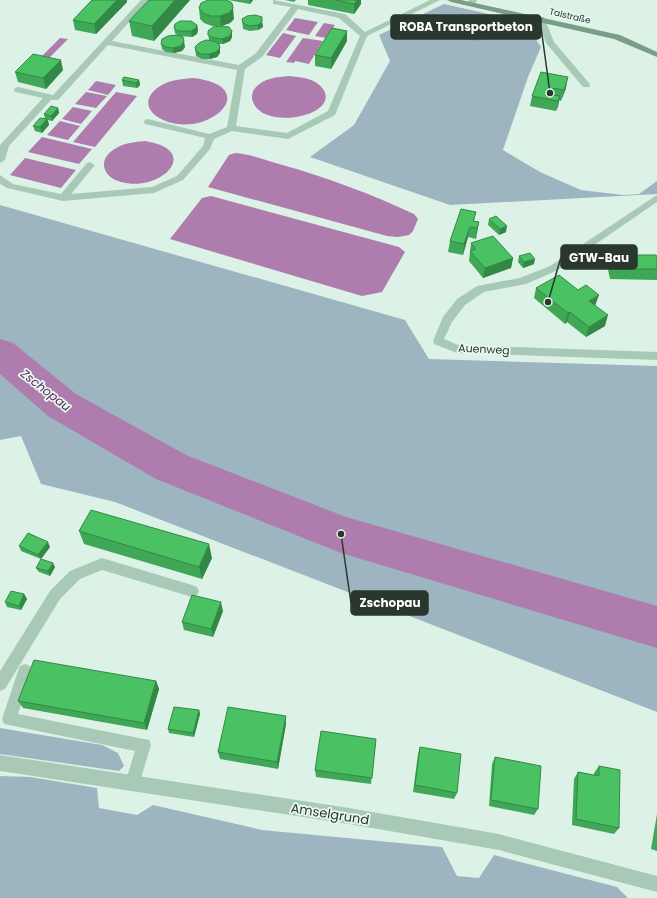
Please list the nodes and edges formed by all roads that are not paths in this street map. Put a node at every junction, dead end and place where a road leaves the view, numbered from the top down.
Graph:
1 (145, 0) edge
2 (436, 0) edge
3 (451, 0) edge
4 (276, 2) dead end
5 (472, 2) edge
6 (296, 6) junction
7 (541, 19) junction
8 (364, 35) junction
9 (106, 42) junction
10 (657, 55) edge
11 (241, 68) junction
12 (586, 85) dead end
13 (18, 90) dead end
14 (49, 97) junction
15 (148, 122) dead end
16 (231, 128) junction
17 (210, 137) junction
18 (0, 160) edge
19 (90, 165) dead end
20 (0, 178) edge
21 (63, 198) junction
22 (657, 198) edge
23 (657, 356) edge
24 (192, 591) dead end
25 (24, 671) dead end
26 (0, 684) edge
27 (0, 763) edge
28 (133, 783) junction
29 (657, 884) edge

1 - 9 street
2 - 8 street
3 - 5 main road, Talstraße
4 - 6 street
5 - 7 main road, Talstraße
6 - 8 street
6 - 11 street
7 - 10 main road, Talstraße
7 - 12 street
8 - 16 street
9 - 11 street
9 - 14 street
11 - 16 street
13 - 14 street
14 - 18 street
15 - 17 street
16 - 17 street
17 - 21 street
19 - 21 street
20 - 21 street
22 - 23 street, Auenweg
24 - 26 street
25 - 28 street
27 - 28 street, Amselgrund
28 - 29 street, Amselgrund

